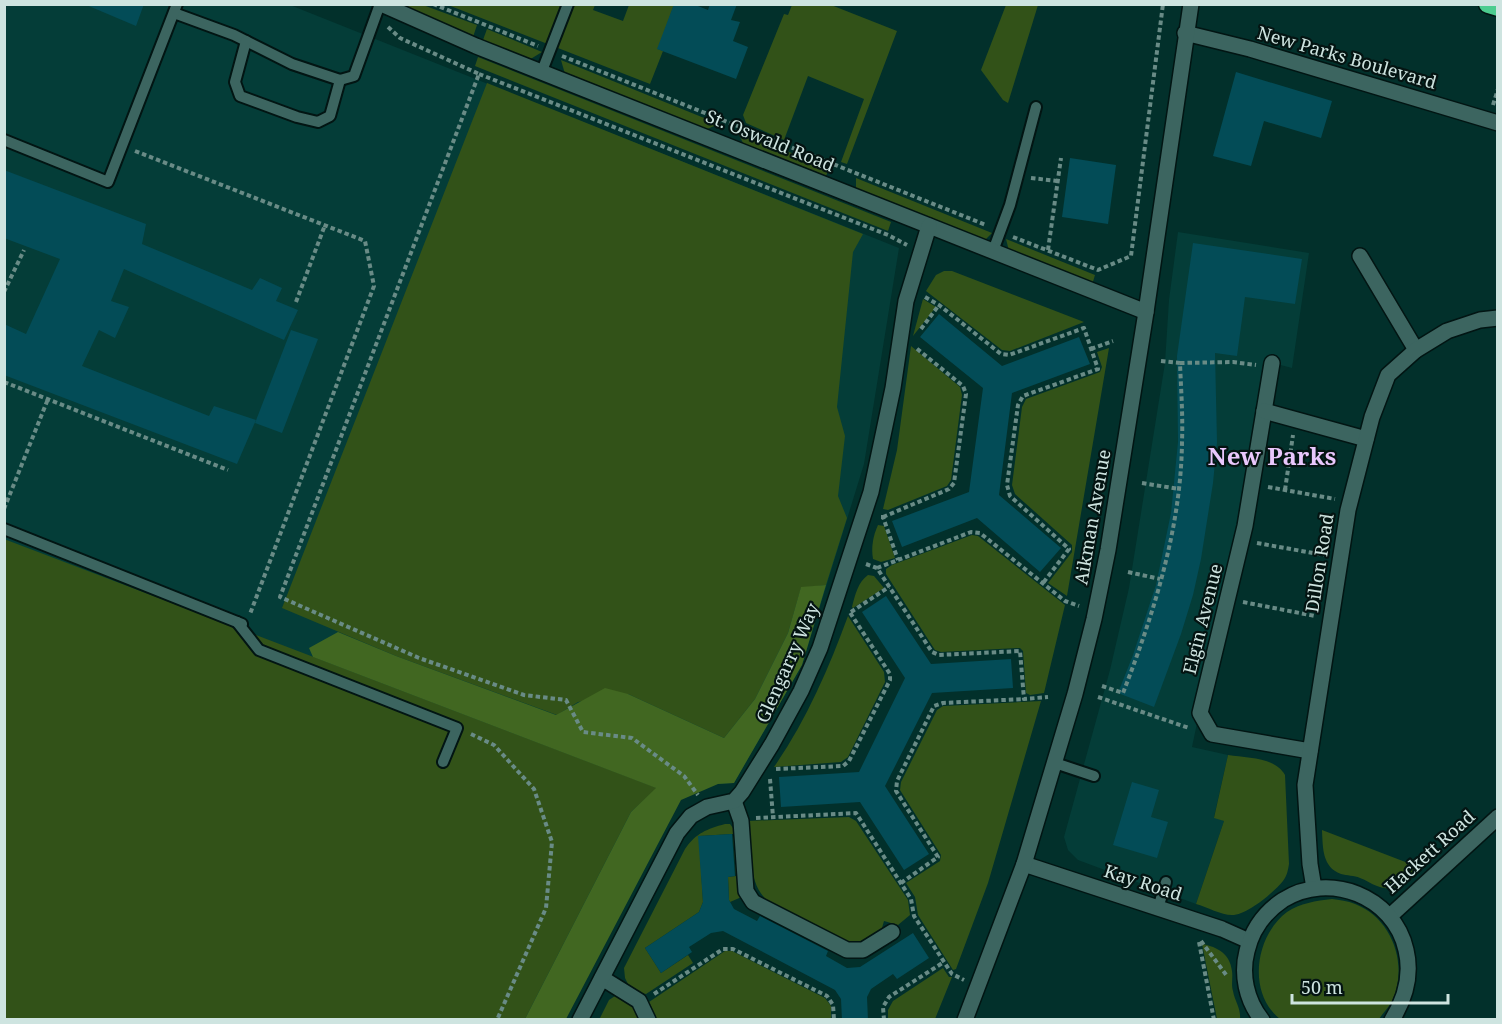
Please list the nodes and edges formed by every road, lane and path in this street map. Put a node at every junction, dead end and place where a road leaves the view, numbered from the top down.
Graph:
1 (433, 4) edge
2 (568, 4) edge
3 (1163, 4) edge
4 (1191, 4) edge
5 (1488, 4) edge
6 (379, 8) edge
7 (1497, 8) edge
8 (175, 9) edge
9 (1185, 33) junction
10 (246, 41) junction
11 (550, 51) junction
12 (542, 71) junction
13 (479, 74) junction
14 (340, 80) junction
15 (1036, 107) dead end
16 (1497, 123) edge
17 (4, 140) edge
18 (122, 146) junction
19 (1061, 158) dead end
20 (1018, 176) junction
21 (1058, 181) junction
22 (325, 225) junction
23 (929, 226) junction
24 (1000, 232) junction
25 (24, 250) dead end
26 (1048, 250) junction
27 (993, 251) junction
28 (921, 254) junction
29 (1360, 256) dead end
30 (4, 292) edge
31 (919, 293) dead end
32 (296, 302) dead end
33 (939, 305) junction
34 (1146, 312) junction
35 (1497, 318) edge
36 (917, 333) dead end
37 (1113, 341) dead end
38 (910, 343) dead end
39 (1091, 349) junction
40 (1416, 350) junction
41 (1161, 361) dead end
42 (1180, 363) junction
43 (1272, 365) joint
44 (4, 382) edge
45 (48, 399) junction
46 (1264, 411) junction
47 (1296, 420) junction
48 (1366, 439) junction
49 (228, 470) dead end
50 (1142, 483) dead end
51 (1252, 484) junction
52 (1179, 489) junction
53 (1284, 490) junction
54 (1350, 501) junction
55 (4, 509) edge
56 (876, 516) dead end
57 (883, 518) junction
58 (4, 529) edge
59 (1242, 540) junction
60 (1340, 558) junction
61 (851, 559) junction
62 (898, 560) junction
63 (877, 568) junction
64 (1128, 572) dead end
65 (1160, 579) junction
66 (1043, 583) junction
67 (889, 587) junction
68 (1227, 599) junction
69 (847, 608) dead end
70 (1096, 610) junction
71 (850, 613) junction
72 (1330, 619) junction
73 (241, 624) junction
74 (1102, 686) dead end
75 (1048, 697) dead end
76 (1098, 697) dead end
77 (1024, 699) junction
78 (457, 728) junction
79 (1208, 728) junction
80 (1310, 751) junction
81 (443, 762) dead end
82 (1055, 763) junction
83 (1094, 776) dead end
84 (734, 801) junction
85 (707, 807) junction
86 (773, 817) junction
87 (1497, 817) edge
88 (741, 821) junction
89 (1024, 864) junction
90 (1166, 882) dead end
91 (901, 883) junction
92 (1314, 888) junction
93 (1158, 908) junction
94 (1390, 916) junction
95 (892, 932) dead end
96 (1249, 941) junction
97 (944, 962) junction
98 (602, 978) junction
99 (978, 986) junction
100 (1247, 988) junction
101 (640, 1003) junction
102 (497, 1020) edge
103 (580, 1020) edge
104 (648, 1020) edge
105 (834, 1020) edge
106 (884, 1020) edge
107 (965, 1020) edge
108 (1214, 1020) edge
109 (1262, 1020) edge
110 (1392, 1020) edge

1 - 11 path
2 - 11 lane
3 - 26 path
4 - 9 street, Aikman Avenue
5 - 7 highway
6 - 12 street, St. Oswald Road
6 - 13 path
6 - 14 lane
8 - 10 lane
8 - 18 lane
9 - 16 street, New Parks Boulevard
9 - 34 street, Aikman Avenue
10 - 14 lane
10 - 14 lane
11 - 12 lane
11 - 24 path
12 - 23 street, St. Oswald Road
13 - 28 path
13 - 85 path
15 - 20 lane
17 - 18 lane
18 - 22 path
19 - 21 path
20 - 21 path
20 - 24 lane
21 - 26 path
22 - 32 path
22 - 73 path
23 - 27 street, St. Oswald Road
23 - 28 street, Glengarry Way
24 - 26 path
24 - 27 lane
25 - 30 path
27 - 34 street, St. Oswald Road
28 - 61 street, Glengarry Way
29 - 40 street
31 - 33 path
33 - 36 path
33 - 39 path
34 - 70 street, Aikman Avenue
35 - 40 street, Dillon Road
37 - 39 path
38 - 57 path
39 - 66 path
40 - 48 street, Dillon Road
41 - 42 path
42 - 43 path
42 - 52 path
43 - 46 street, Elgin Avenue
44 - 45 path
45 - 49 path
45 - 55 path
46 - 47 street
46 - 51 street, Elgin Avenue
47 - 48 street
47 - 53 path
48 - 54 street, Dillon Road
50 - 52 path
51 - 53 path
51 - 59 street, Elgin Avenue
52 - 65 path
53 - 54 path
54 - 60 street, Dillon Road
56 - 57 path
57 - 62 path
58 - 73 lane
59 - 60 path
59 - 68 street, Elgin Avenue
60 - 72 street, Dillon Road
61 - 63 path
61 - 84 street, Glengarry Way
62 - 63 path
62 - 66 path
63 - 67 path
64 - 65 path
65 - 74 path
66 - 70 path
67 - 71 path
67 - 77 path
68 - 72 path
68 - 79 street, Elgin Avenue
69 - 71 path
70 - 82 street, Aikman Avenue
71 - 86 path
72 - 80 street, Dillon Road
73 - 78 lane
75 - 77 path
76 - 79 path
77 - 91 path
78 - 81 lane
78 - 102 path
79 - 80 street
80 - 92 street, Dillon Road
82 - 83 lane
82 - 89 street, Aikman Avenue
84 - 85 street
84 - 88 street
85 - 98 street
86 - 88 path
86 - 91 path
87 - 94 street, Hackett Road
88 - 95 street
89 - 93 street, Kay Road
89 - 99 street, Aikman Avenue
90 - 93 lane
91 - 97 path
92 - 94 street
92 - 96 street
93 - 96 street, Kay Road
94 - 110 street
96 - 100 street
97 - 99 path
97 - 106 path
98 - 101 street
98 - 103 street
99 - 107 street, Aikman Avenue
100 - 108 path
100 - 109 street
101 - 104 street
101 - 105 path

